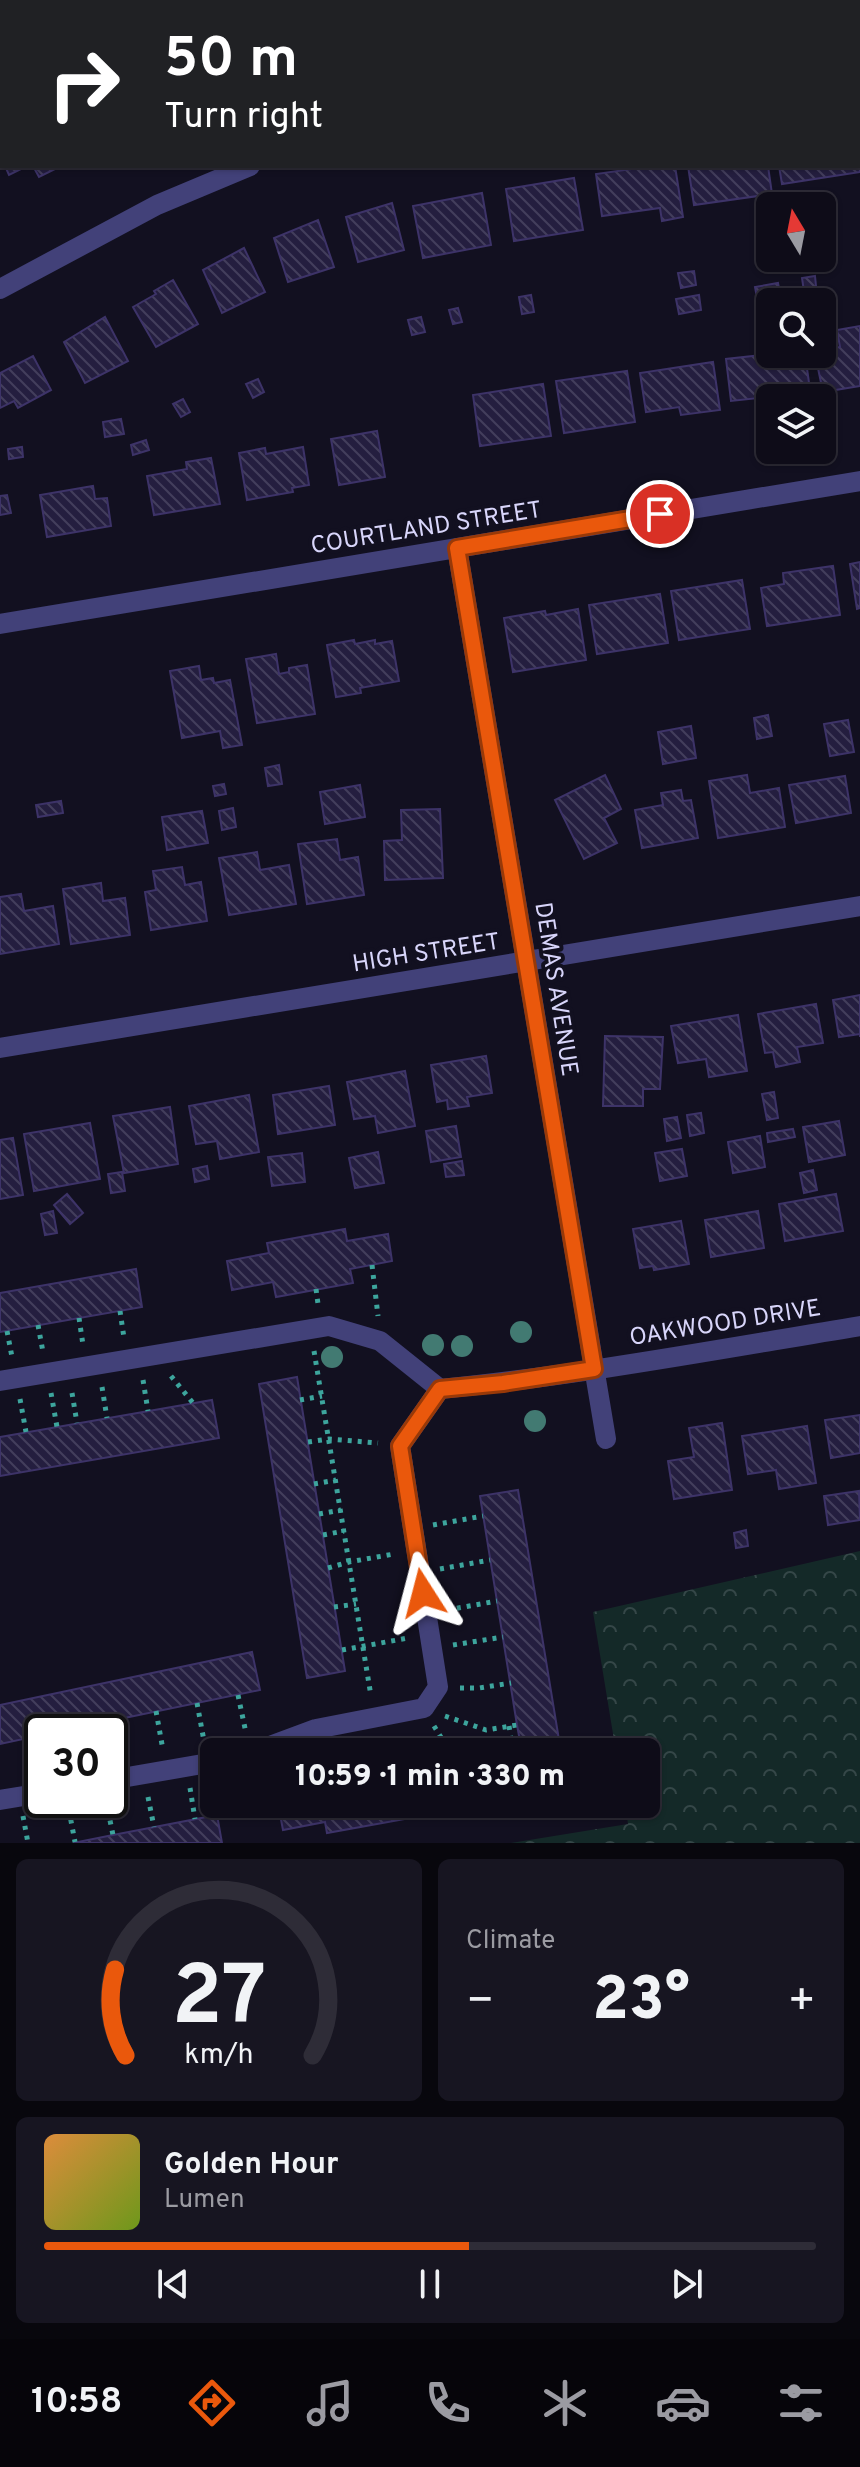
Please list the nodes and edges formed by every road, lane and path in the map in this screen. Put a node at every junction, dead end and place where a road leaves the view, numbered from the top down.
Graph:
1 (245, 168) edge
2 (0, 289) edge
3 (860, 481) edge
4 (457, 548) junction
5 (0, 624) edge
6 (860, 906) edge
7 (526, 962) junction
8 (0, 1048) edge
9 (372, 1265) dead end
10 (375, 1286) dead end
11 (316, 1289) dead end
12 (318, 1302) dead end
13 (120, 1311) dead end
14 (79, 1318) dead end
15 (38, 1325) dead end
16 (122, 1326) dead end
17 (860, 1326) edge
18 (7, 1331) dead end
19 (81, 1332) dead end
20 (40, 1339) dead end
21 (10, 1344) dead end
22 (314, 1346) dead end
23 (594, 1369) junction
24 (167, 1372) dead end
25 (0, 1381) edge
26 (440, 1389) junction
27 (322, 1396) junction
28 (146, 1399) dead end
29 (300, 1400) dead end
30 (193, 1403) dead end
31 (105, 1405) dead end
32 (74, 1410) dead end
33 (148, 1411) dead end
34 (55, 1414) dead end
35 (107, 1418) dead end
36 (24, 1419) dead end
37 (77, 1423) dead end
38 (57, 1427) dead end
39 (26, 1432) dead end
40 (329, 1439) junction
41 (606, 1439) dead end
42 (361, 1440) dead end
43 (308, 1442) dead end
44 (336, 1480) junction
45 (314, 1484) dead end
46 (341, 1510) junction
47 (319, 1514) dead end
48 (483, 1516) dead end
49 (452, 1522) dead end
50 (344, 1531) junction
51 (323, 1535) dead end
52 (380, 1557) dead end
53 (490, 1560) dead end
54 (349, 1562) junction
55 (459, 1566) dead end
56 (328, 1568) dead end
57 (497, 1601) dead end
58 (356, 1604) junction
59 (466, 1606) dead end
60 (334, 1607) dead end
61 (503, 1637) dead end
62 (394, 1640) dead end
63 (472, 1642) dead end
64 (363, 1646) junction
65 (342, 1650) dead end
66 (511, 1683) dead end
67 (369, 1684) dead end
68 (479, 1688) dead end
69 (238, 1695) dead end
70 (197, 1703) dead end
71 (424, 1708) junction
72 (156, 1711) dead end
73 (243, 1716) dead end
74 (201, 1724) dead end
75 (517, 1725) dead end
76 (509, 1726) junction
77 (160, 1731) dead end
78 (292, 1738) edge
79 (511, 1738) edge
80 (200, 1764) edge
81 (128, 1777) edge
82 (24, 1796) edge
83 (0, 1800) edge
84 (192, 1802) dead end
85 (151, 1810) dead end
86 (70, 1818) edge
87 (110, 1818) edge
88 (195, 1819) dead end
89 (154, 1827) dead end
90 (26, 1833) dead end
91 (113, 1835) dead end
92 (75, 1842) edge
93 (28, 1843) edge

1 - 2 street
3 - 4 street, COURTLAND STREET
4 - 5 street, COURTLAND STREET
4 - 7 street, DEMAS AVENUE
6 - 7 street, HIGH STREET
7 - 8 street, HIGH STREET
7 - 23 street, DEMAS AVENUE
9 - 10 path
11 - 12 path
13 - 16 path
14 - 19 path
15 - 20 path
17 - 23 street, OAKWOOD DRIVE
18 - 21 path
22 - 27 path
23 - 26 street, OAKWOOD DRIVE
23 - 41 street, DEMAS AVENUE
24 - 30 path
25 - 26 street
26 - 71 street
27 - 29 path
27 - 40 path
28 - 33 path
31 - 35 path
32 - 37 path
34 - 38 path
36 - 39 path
40 - 42 path
40 - 43 path
40 - 44 path
44 - 45 path
44 - 46 path
46 - 47 path
46 - 50 path
48 - 49 path
50 - 51 path
50 - 54 path
52 - 54 path
53 - 55 path
54 - 56 path
54 - 58 path
57 - 59 path
58 - 60 path
58 - 64 path
61 - 63 path
62 - 64 path
64 - 65 path
64 - 67 path
66 - 68 path
69 - 73 path
70 - 74 path
71 - 76 path
71 - 78 street
72 - 77 path
75 - 76 path
76 - 79 path
80 - 81 street
82 - 83 street
84 - 88 path
85 - 89 path
86 - 92 path
87 - 91 path
90 - 93 path

